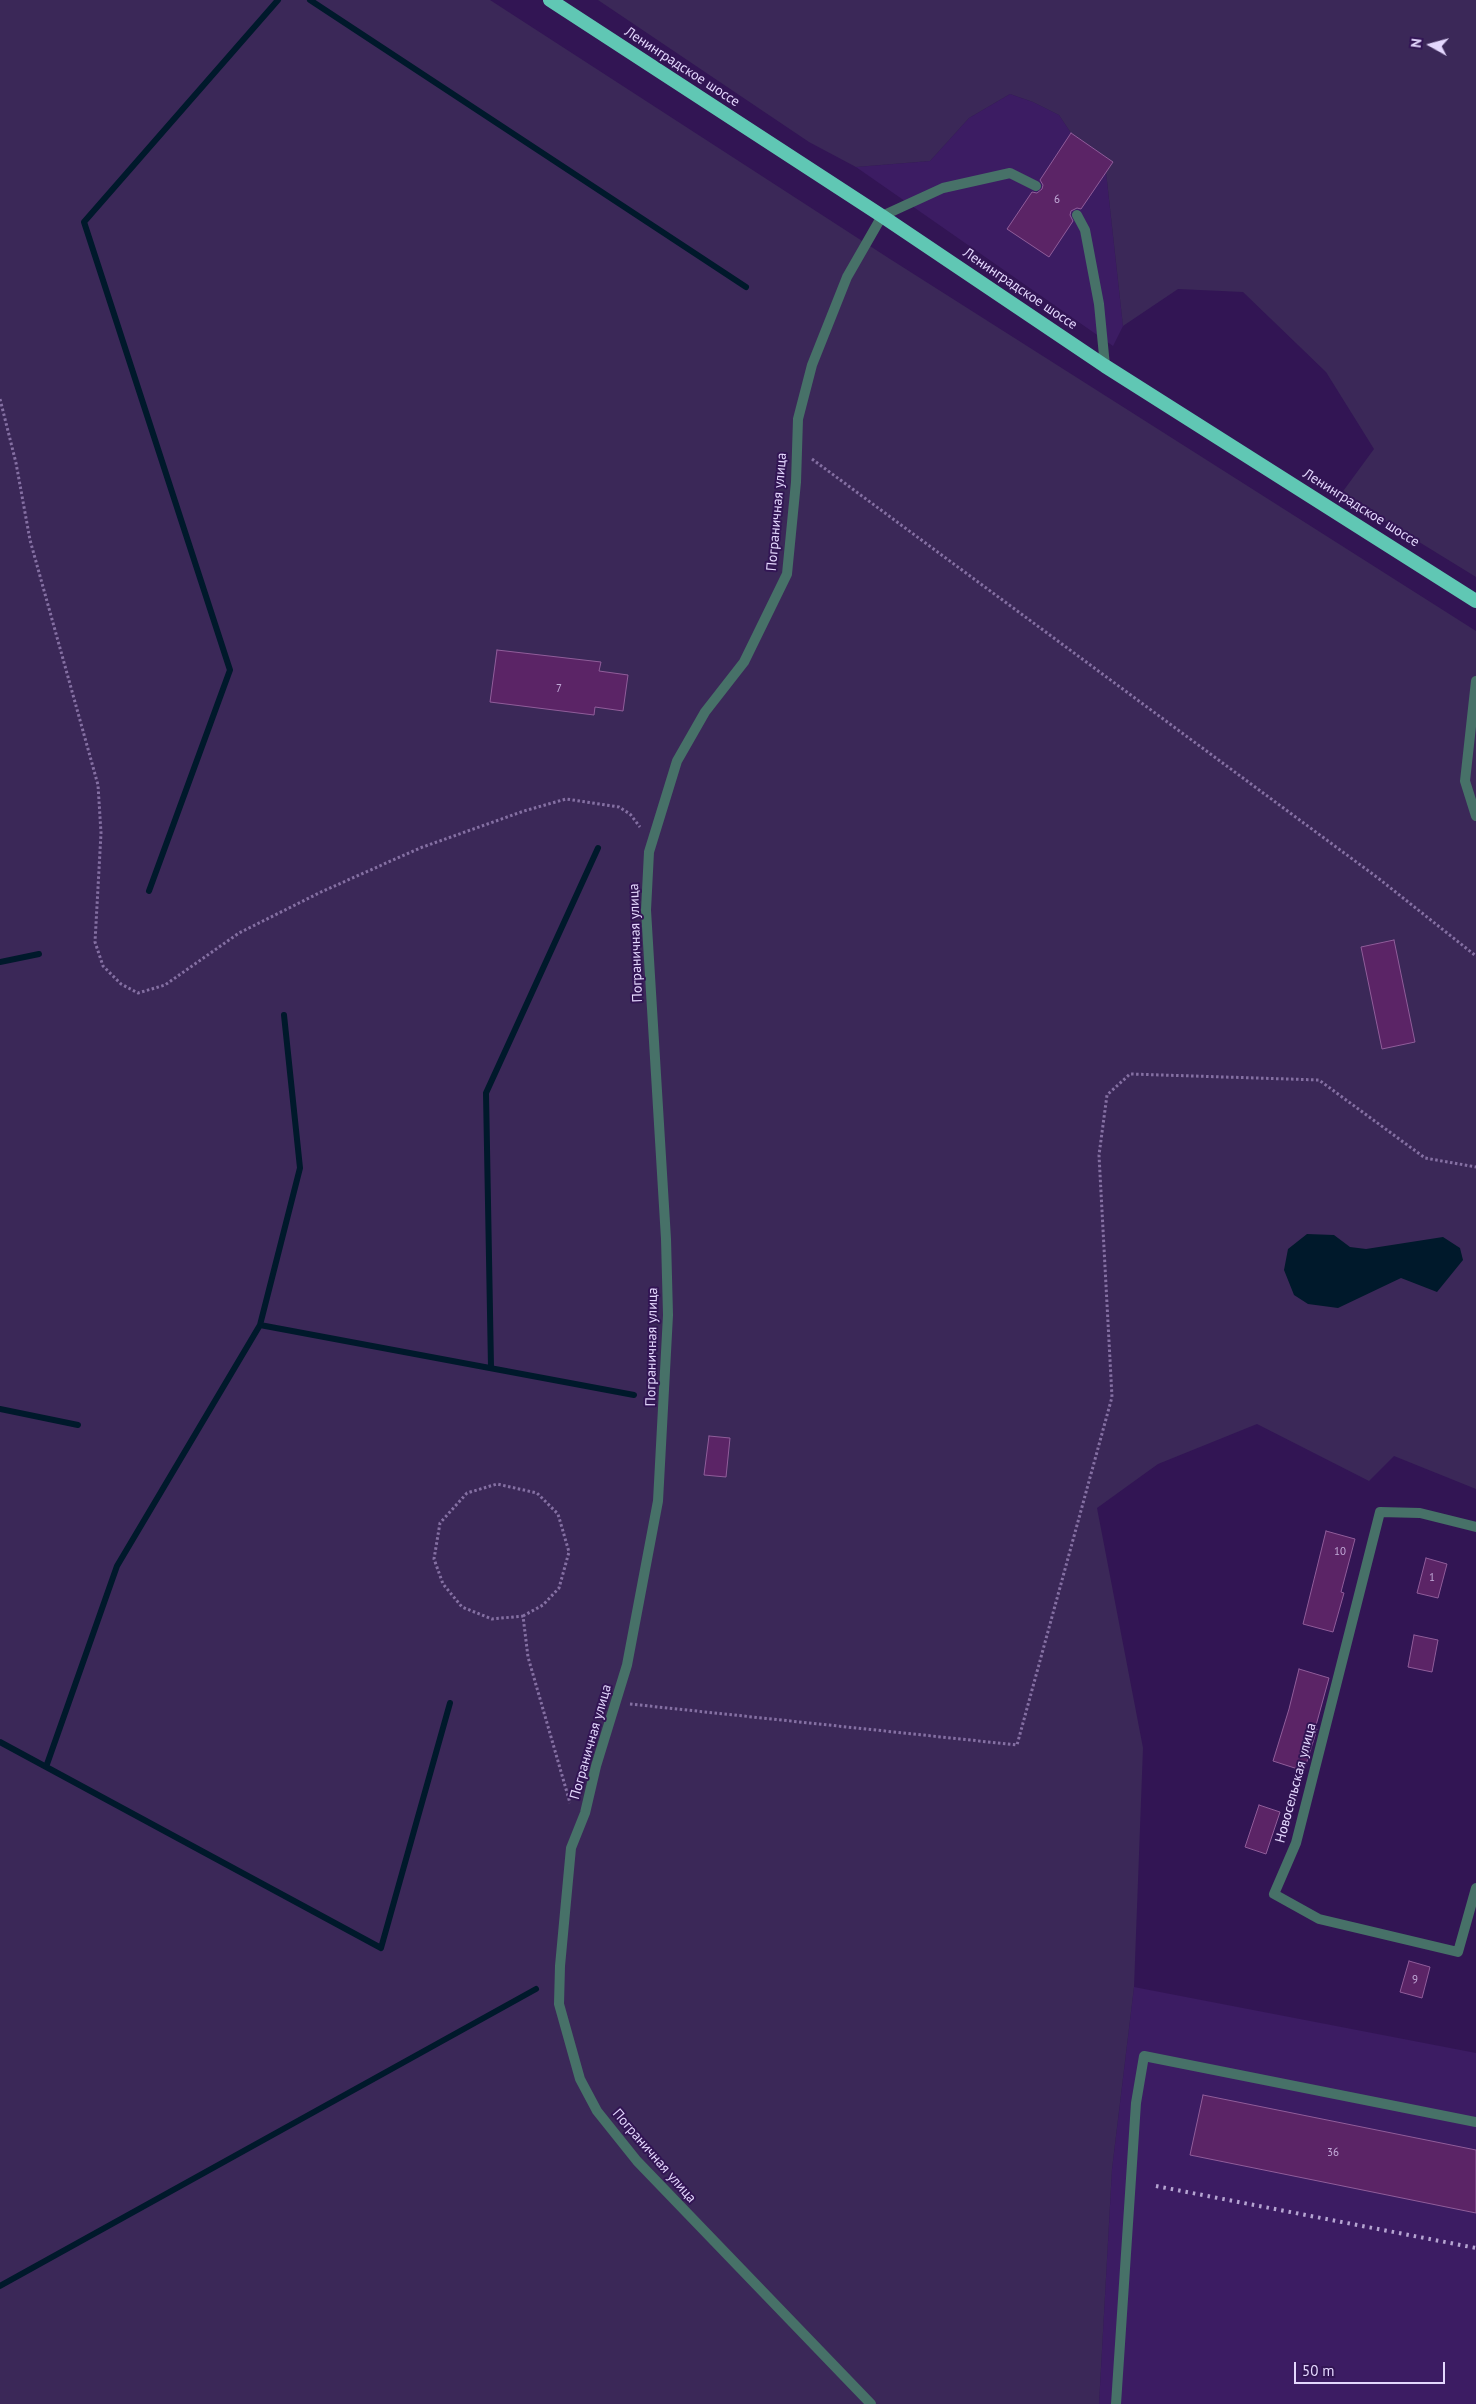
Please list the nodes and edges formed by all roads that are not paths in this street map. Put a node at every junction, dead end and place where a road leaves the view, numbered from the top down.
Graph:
1 (550, 0) edge
2 (1036, 186) dead end
3 (1077, 215) dead end
4 (882, 216) junction
5 (1105, 366) junction
6 (1476, 601) edge
7 (1476, 681) edge
8 (1476, 816) edge
9 (1476, 1527) edge
10 (1476, 1888) edge
11 (1476, 2122) edge
12 (871, 2404) edge
13 (1116, 2404) edge

1 - 4 highway, Ленинградское шоссе
2 - 4 street
3 - 5 street
4 - 5 highway, Ленинградское шоссе
4 - 12 street, Пограничная улица
5 - 6 highway, Ленинградское шоссе
7 - 8 street
9 - 10 street, Новосельская улица
11 - 13 street

